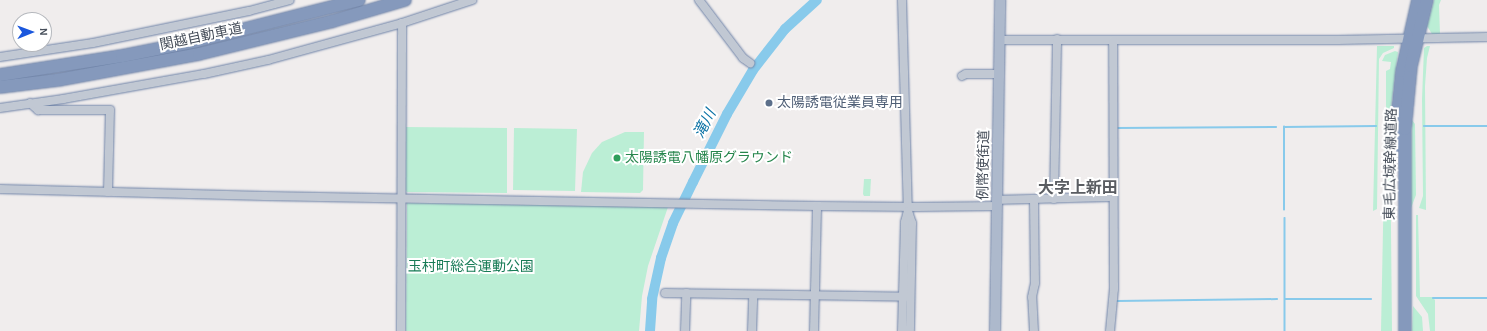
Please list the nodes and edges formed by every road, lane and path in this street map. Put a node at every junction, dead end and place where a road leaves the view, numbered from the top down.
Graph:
1 (290, 0) edge
2 (359, 0) edge
3 (404, 0) edge
4 (472, 0) edge
5 (699, 0) edge
6 (902, 0) edge
7 (1000, 0) edge
8 (1418, 0) edge
9 (1427, 0) edge
10 (456, 3) edge
11 (402, 23) junction
12 (1487, 37) edge
13 (1057, 39) junction
14 (1412, 39) junction
15 (1000, 40) junction
16 (1113, 40) junction
17 (0, 56) edge
18 (750, 63) dead end
19 (0, 74) edge
20 (999, 74) junction
21 (962, 76) dead end
22 (0, 87) edge
23 (30, 103) junction
24 (0, 108) edge
25 (0, 189) edge
26 (108, 192) junction
27 (402, 197) junction
28 (1114, 197) junction
29 (1034, 200) junction
30 (1054, 200) junction
31 (997, 203) junction
32 (817, 206) junction
33 (908, 209) junction
34 (665, 293) dead end
35 (686, 294) junction
36 (754, 295) junction
37 (815, 296) junction
38 (907, 297) junction
39 (401, 331) edge
40 (685, 331) edge
41 (752, 331) edge
42 (814, 331) edge
43 (902, 331) edge
44 (910, 331) edge
45 (995, 331) edge
46 (1034, 331) edge
47 (1110, 331) edge
48 (1398, 331) edge
49 (1405, 331) edge

1 - 17 street
2 - 19 highway, 関越自動車道
3 - 22 highway, 関越自動車道
4 - 10 street
5 - 18 street
6 - 33 street
7 - 15 main road, 例幣使街道
8 - 14 highway, 東毛広域幹線道路
9 - 14 highway, 東毛広域幹線道路
10 - 11 street
11 - 23 street
11 - 27 street
12 - 14 street
13 - 15 street
13 - 16 street
13 - 30 street
14 - 16 street
14 - 48 highway, 東毛広域幹線道路
14 - 49 highway, 東毛広域幹線道路
15 - 20 main road, 例幣使街道
16 - 28 street
20 - 21 street
20 - 31 main road, 例幣使街道
23 - 24 street
23 - 26 street
25 - 26 street
26 - 27 street
27 - 32 street
27 - 39 street
28 - 30 street
28 - 47 street
29 - 30 street
29 - 31 street
29 - 46 street
31 - 33 street
31 - 45 main road, 例幣使街道
32 - 33 street
32 - 37 street
33 - 38 street
34 - 35 street
35 - 36 street
35 - 40 street
36 - 37 street
36 - 41 street
37 - 38 street
37 - 42 street
38 - 43 street
38 - 44 street

